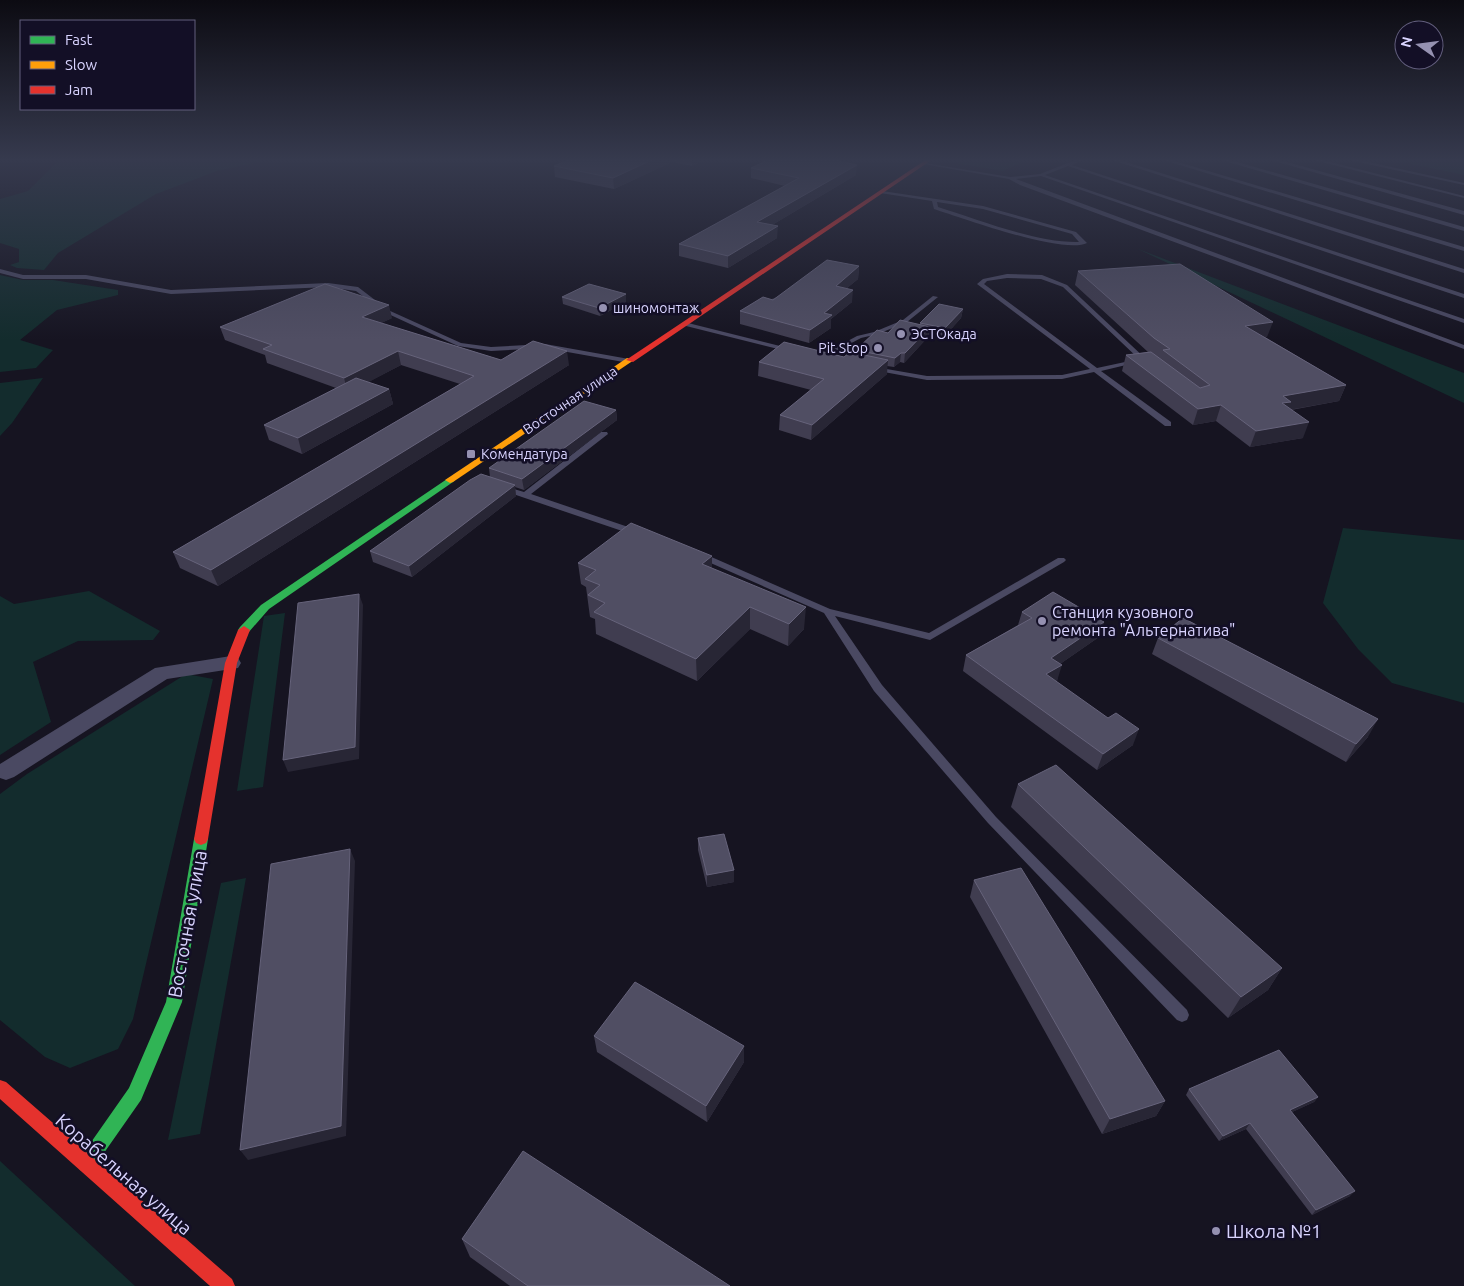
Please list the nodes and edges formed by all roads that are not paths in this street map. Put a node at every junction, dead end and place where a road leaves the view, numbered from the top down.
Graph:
1 (841, 219) edge
2 (973, 219) edge
3 (1023, 219) edge
4 (1115, 219) edge
5 (1169, 219) edge
6 (1231, 219) edge
7 (1299, 219) edge
8 (1362, 219) edge
9 (1429, 219) edge
10 (1464, 229) edge
11 (1464, 249) edge
12 (0, 271) edge
13 (1464, 271) edge
14 (1464, 296) edge
15 (935, 297) dead end
16 (1464, 321) edge
17 (684, 324) junction
18 (1464, 347) edge
19 (802, 353) edge
20 (812, 355) edge
21 (821, 357) junction
22 (830, 359) edge
23 (629, 360) junction
24 (1144, 360) junction
25 (1152, 366) edge
26 (864, 367) edge
27 (1095, 369) junction
28 (1168, 424) dead end
29 (604, 434) dead end
30 (497, 486) edge
31 (525, 495) junction
32 (646, 536) edge
33 (692, 552) edge
34 (1061, 560) dead end
35 (827, 611) junction
36 (231, 663) junction
37 (6, 771) dead end
38 (1182, 1015) dead end
39 (0, 1088) edge
40 (86, 1164) junction
41 (225, 1286) edge

1 - 17 street, Восточная улица
2 - 3 lane
4 - 18 lane
5 - 16 lane
6 - 14 lane
7 - 13 lane
8 - 11 lane
9 - 10 lane
12 - 23 lane
15 - 21 lane
17 - 19 lane
17 - 23 street, Восточная улица
20 - 21 lane
21 - 22 lane
23 - 36 street, Восточная улица
24 - 25 lane
24 - 27 lane
24 - 27 lane
26 - 27 lane
27 - 28 lane
29 - 31 lane
30 - 31 lane
31 - 32 lane
33 - 35 lane
34 - 35 lane
35 - 38 lane
36 - 37 street
36 - 40 street, Восточная улица
39 - 40 street, Корабельная улица
40 - 41 street, Корабельная улица

